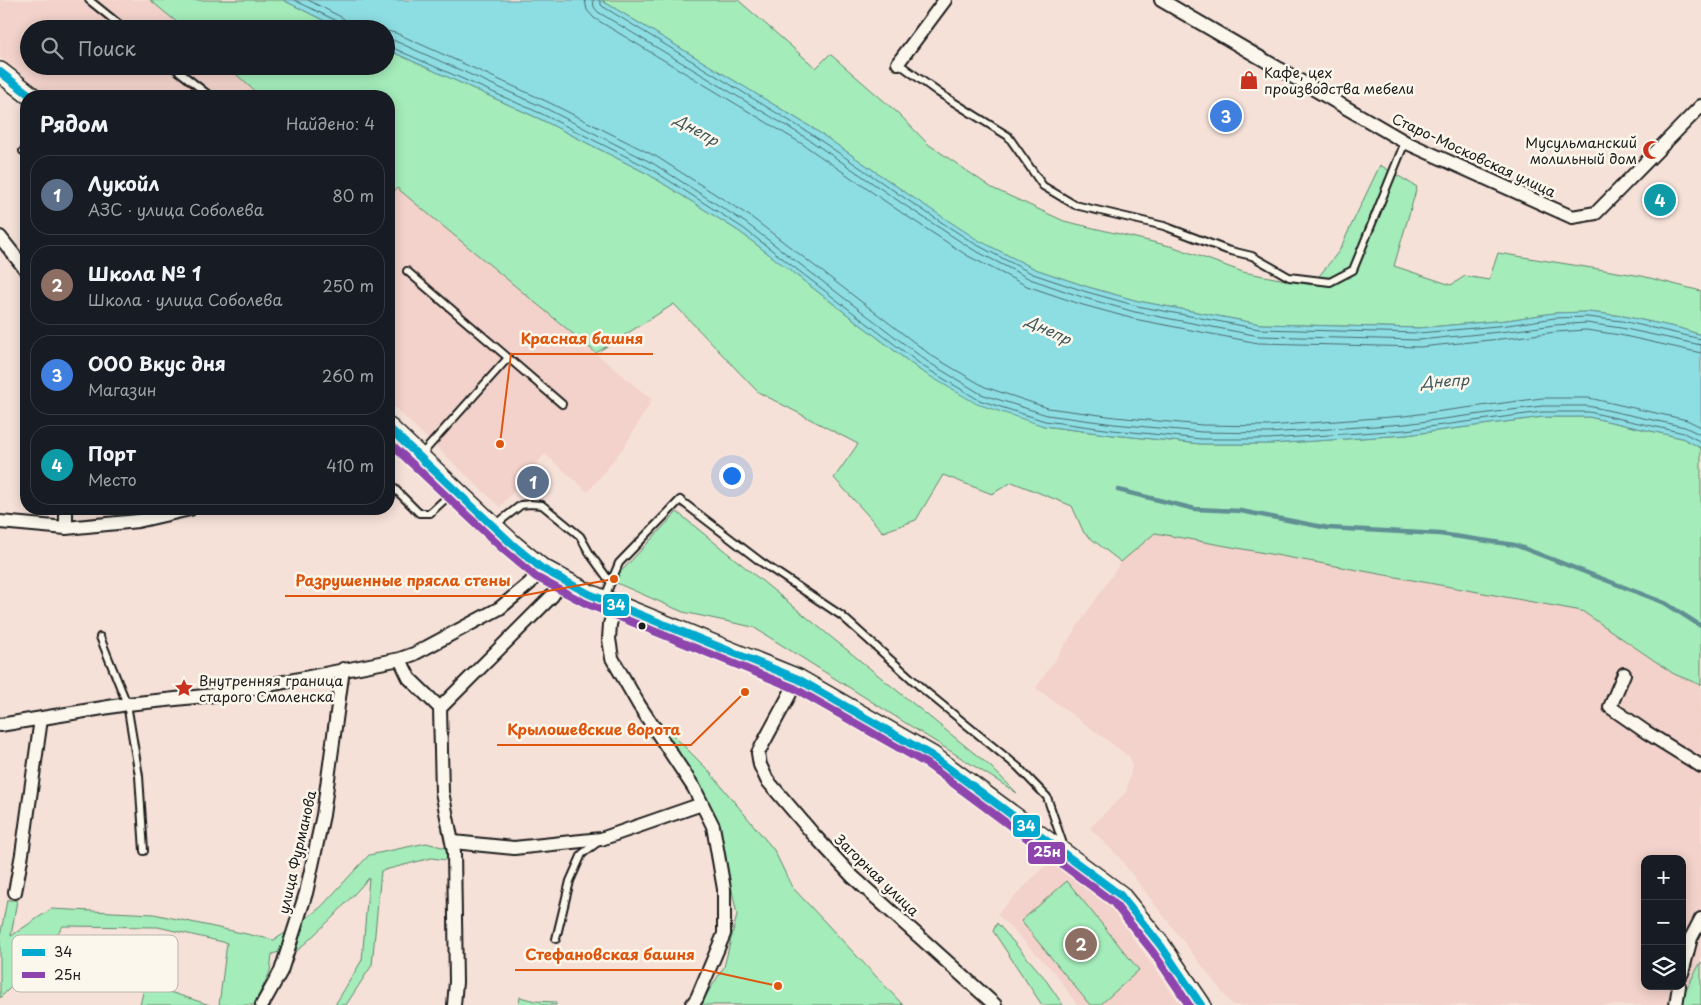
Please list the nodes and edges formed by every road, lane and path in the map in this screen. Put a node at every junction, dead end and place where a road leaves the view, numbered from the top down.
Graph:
1 (89, 0) edge
2 (945, 0) edge
3 (1161, 0) edge
4 (114, 20) edge
5 (898, 63) joint
6 (0, 72) edge
7 (183, 75) edge
8 (23, 90) edge
9 (202, 90) edge
10 (1701, 106) edge
11 (1404, 142) junction
12 (0, 236) edge
13 (20, 262) edge
14 (407, 271) dead end
15 (507, 359) junction
16 (562, 404) dead end
17 (395, 436) edge
18 (419, 457) junction
19 (395, 489) edge
20 (454, 490) junction
21 (66, 515) edge
22 (164, 515) edge
23 (0, 522) edge
24 (493, 526) junction
25 (66, 528) junction
26 (541, 568) junction
27 (562, 580) junction
28 (611, 582) junction
29 (610, 603) junction
30 (100, 637) dead end
31 (400, 659) junction
32 (343, 669) junction
33 (1624, 674) dead end
34 (798, 679) junction
35 (127, 704) junction
36 (440, 708) junction
37 (41, 718) junction
38 (0, 725) edge
39 (1701, 766) edge
40 (702, 804) junction
41 (601, 839) junction
42 (452, 842) junction
43 (144, 851) dead end
44 (1066, 855) junction
45 (15, 892) dead end
46 (1701, 919) edge
47 (556, 939) dead end
48 (1686, 957) edge
49 (1678, 990) edge
50 (262, 1005) edge
51 (454, 1005) edge
52 (692, 1005) edge
53 (995, 1005) edge
54 (1201, 1005) edge
55 (1676, 1005) edge

1 - 4 lane
2 - 5 street
3 - 11 street, Старо-Московская улица
5 - 11 lane
6 - 8 main road
7 - 9 lane
10 - 11 street, Старо-Московская улица
12 - 13 street
14 - 15 lane
15 - 16 lane
15 - 18 lane
17 - 18 main road
18 - 20 main road
19 - 20 lane
20 - 24 main road
21 - 25 street
22 - 25 street
23 - 25 street
24 - 26 main road
24 - 28 lane
26 - 27 main road
26 - 31 street
27 - 29 main road
27 - 36 street
28 - 29 lane
28 - 44 lane
29 - 34 main road
29 - 40 street
30 - 35 lane
31 - 32 street
31 - 36 street
32 - 35 street
32 - 50 street, улица Фурманова
33 - 39 street
34 - 44 main road
34 - 53 street, Загорная улица
35 - 37 street
35 - 43 lane
36 - 42 street
37 - 38 street
37 - 45 street
40 - 41 street
40 - 52 street
41 - 42 street
41 - 47 lane
42 - 51 street
44 - 54 main road
46 - 48 street
49 - 55 street

